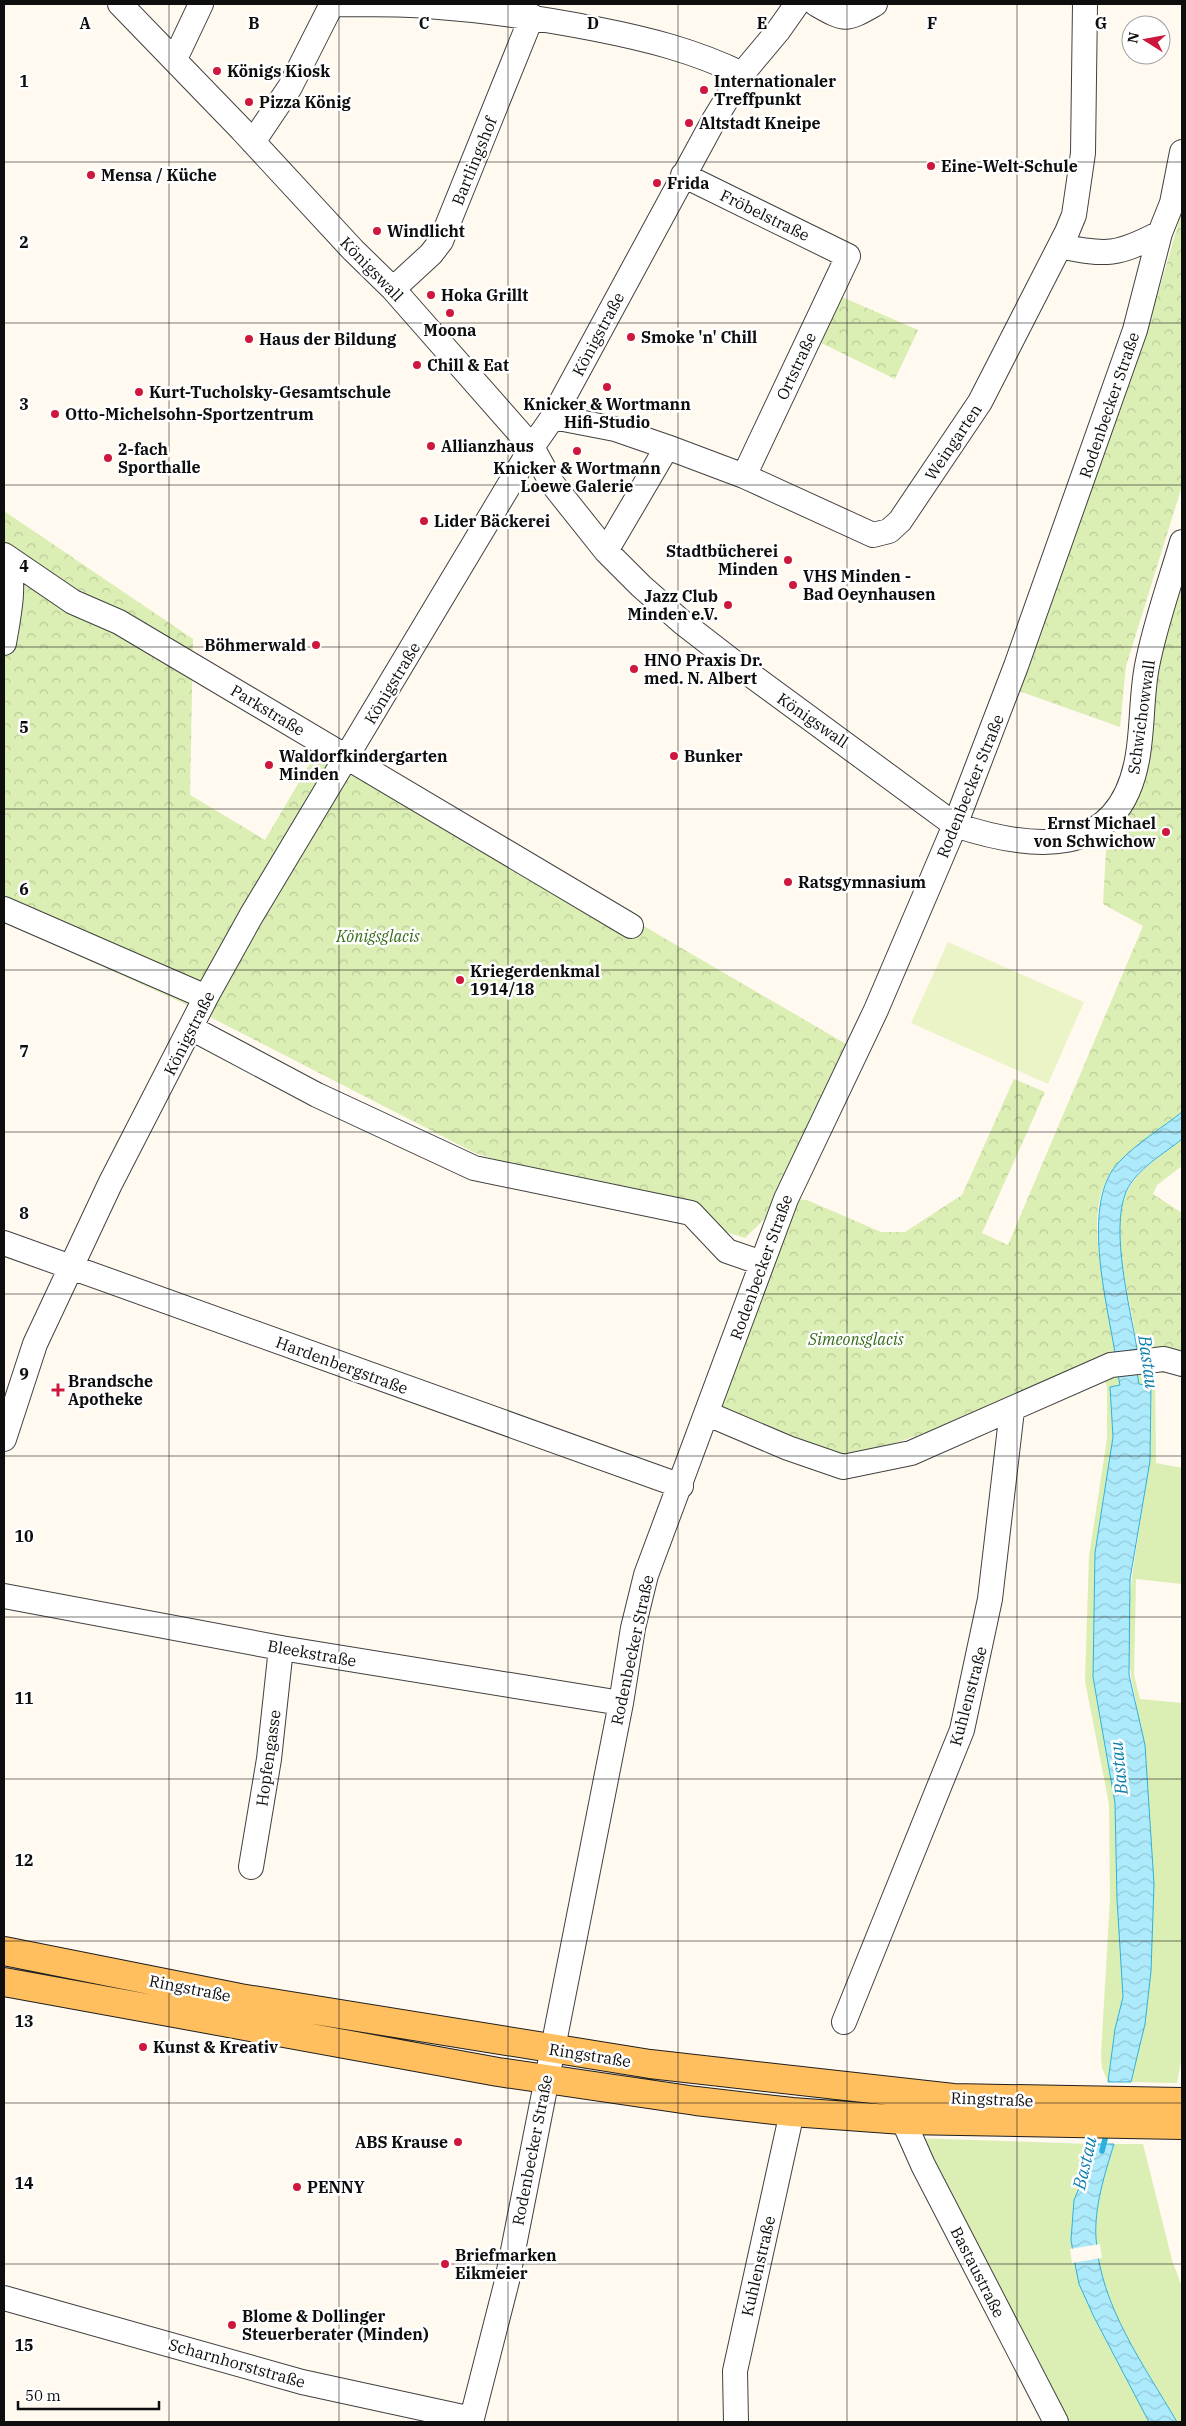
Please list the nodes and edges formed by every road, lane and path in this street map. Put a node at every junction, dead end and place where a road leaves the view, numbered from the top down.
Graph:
1 (120, 4) edge
2 (201, 4) edge
3 (332, 4) edge
4 (797, 4) edge
5 (816, 4) edge
6 (875, 4) edge
7 (1085, 4) edge
8 (532, 16) junction
9 (175, 59) junction
10 (742, 74) junction
11 (254, 142) junction
12 (1182, 152) edge
13 (683, 175) junction
14 (1160, 233) junction
15 (1060, 246) junction
16 (848, 256) joint
17 (393, 289) junction
18 (553, 417) junction
19 (667, 447) junction
20 (532, 448) junction
21 (744, 476) junction
22 (1182, 542) edge
23 (606, 551) junction
24 (6, 557) edge
25 (4, 643) edge
26 (346, 757) junction
27 (956, 825) junction
28 (4, 909) edge
29 (631, 926) dead end
30 (206, 998) junction
31 (191, 1028) junction
32 (4, 1243) edge
33 (762, 1263) junction
34 (71, 1269) junction
35 (1173, 1362) edge
36 (1012, 1410) junction
37 (708, 1414) junction
38 (4, 1439) edge
39 (681, 1486) junction
40 (4, 1596) edge
41 (281, 1648) junction
42 (621, 1703) junction
43 (251, 1867) dead end
44 (4, 1951) edge
45 (4, 1982) edge
46 (844, 2022) dead end
47 (551, 2049) junction
48 (545, 2080) junction
49 (1182, 2102) edge
50 (792, 2112) junction
51 (1079, 2113) junction
52 (1142, 2113) junction
53 (903, 2120) junction
54 (1182, 2125) edge
55 (4, 2298) edge
56 (472, 2421) edge
57 (736, 2422) edge
58 (1056, 2422) edge

1 - 9 street, Königswall
2 - 9 street
3 - 8 street
3 - 11 street
4 - 10 street, Königstraße
5 - 6 street
7 - 15 street, Weingarten
8 - 10 street
8 - 17 street, Bartlingshof
9 - 11 street, Königswall
10 - 13 street, Königstraße
11 - 17 street, Königswall
12 - 14 street, Rodenbecker Straße
13 - 16 street, Fröbelstraße
13 - 18 street, Königstraße
14 - 15 street
14 - 27 street, Rodenbecker Straße
15 - 21 street, Weingarten
16 - 21 street, Ortstraße
17 - 20 street, Königswall
18 - 19 street, Weingarten
18 - 20 street, Königstraße
19 - 21 street, Weingarten
19 - 23 street
20 - 23 street, Königswall
20 - 26 street, Königstraße
22 - 27 street, Schwichowwall
23 - 27 street, Königswall
24 - 25 street
24 - 26 street, Parkstraße
26 - 29 street, Parkstraße
26 - 30 street, Königstraße
27 - 33 street, Rodenbecker Straße
28 - 30 street
30 - 31 street, Königstraße
31 - 33 street
31 - 34 street, Königstraße
32 - 34 street, Hardenbergstraße
33 - 37 street, Rodenbecker Straße
34 - 38 street, Königstraße
34 - 39 street, Hardenbergstraße
35 - 36 street
36 - 37 street
36 - 46 street, Kuhlenstraße
37 - 39 street, Rodenbecker Straße
39 - 42 street, Rodenbecker Straße
40 - 41 street, Bleekstraße
41 - 42 street, Bleekstraße
41 - 43 street, Hopfengasse
42 - 47 street, Rodenbecker Straße
44 - 47 main road, Ringstraße
45 - 48 main road, Ringstraße
47 - 48 street, Rodenbecker Straße
47 - 51 main road, Ringstraße
48 - 50 main road, Ringstraße
48 - 56 street, Rodenbecker Straße
49 - 52 main road, Ringstraße
50 - 53 main road, Ringstraße
50 - 57 street, Kuhlenstraße
51 - 52 main road, Ringstraße
51 - 53 main road, Ringstraße
52 - 54 main road, Ringstraße
53 - 58 street, Bastaustraße
55 - 56 street, Scharnhorststraße

